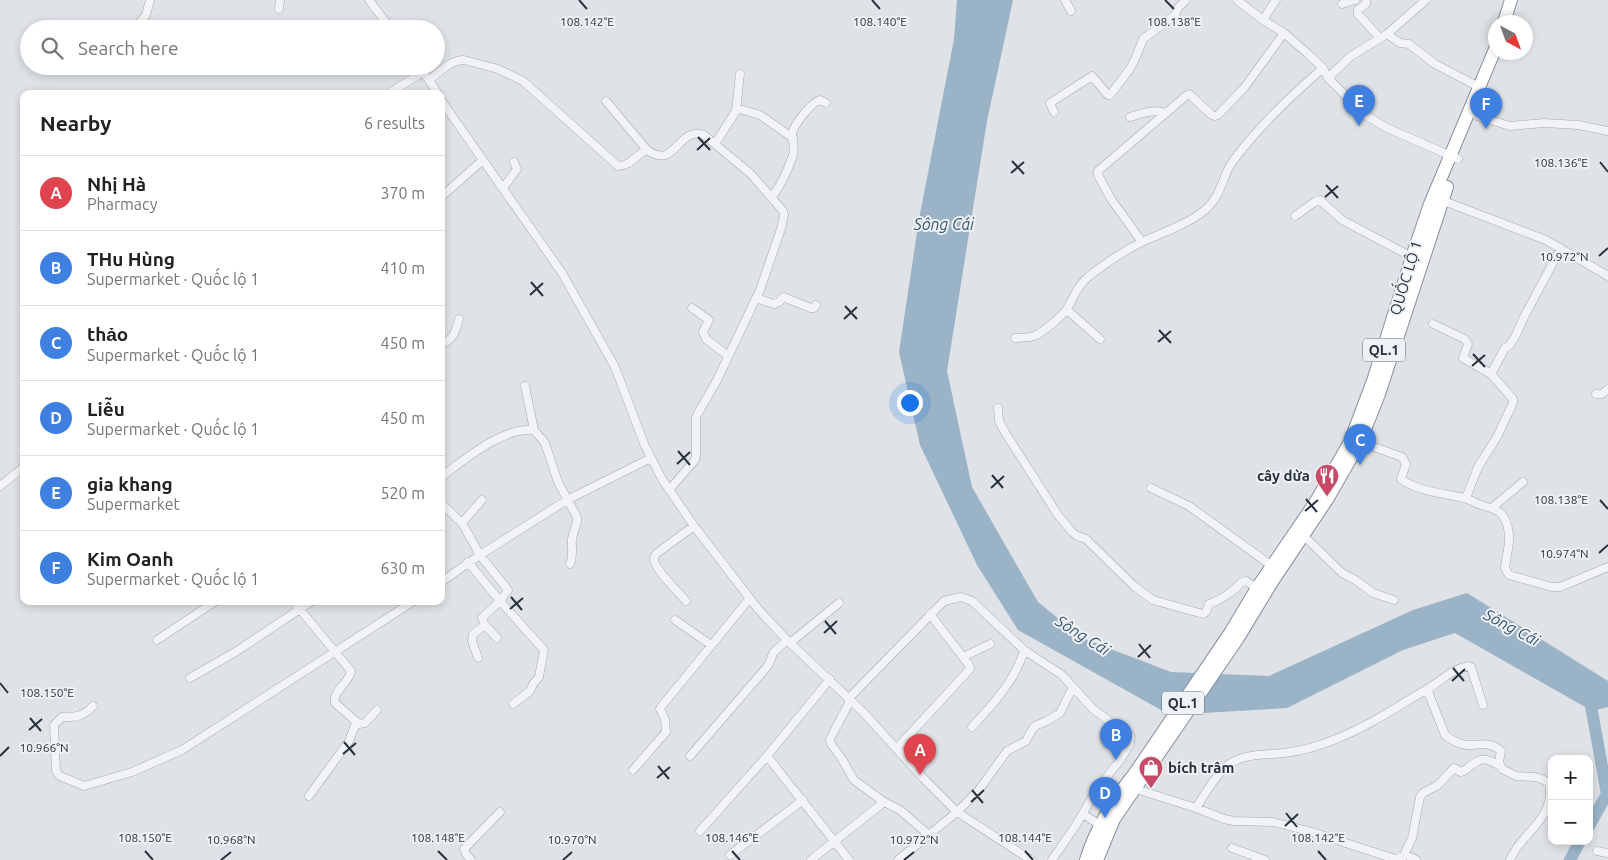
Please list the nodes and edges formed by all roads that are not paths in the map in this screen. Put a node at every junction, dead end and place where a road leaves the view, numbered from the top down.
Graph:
1 (150, 0) edge
2 (280, 0) edge
3 (369, 0) edge
4 (1065, 0) edge
5 (1184, 0) edge
6 (1237, 0) edge
7 (1276, 0) edge
8 (1355, 0) edge
9 (1366, 0) edge
10 (1426, 0) edge
11 (1511, 0) edge
12 (1520, 0) edge
13 (1342, 4) dead end
14 (279, 9) dead end
15 (1071, 11) dead end
16 (1506, 15) edge
17 (1515, 15) edge
18 (142, 20) edge
19 (384, 20) edge
20 (1263, 20) junction
21 (1284, 33) junction
22 (1387, 34) junction
23 (1379, 37) junction
24 (1490, 60) edge
25 (1499, 60) edge
26 (445, 68) edge
27 (1323, 68) junction
28 (740, 74) dead end
29 (412, 75) edge
30 (425, 75) edge
31 (435, 75) edge
32 (1328, 78) junction
33 (429, 80) junction
34 (1479, 87) junction
35 (393, 90) edge
36 (435, 90) edge
37 (606, 102) dead end
38 (826, 103) dead end
39 (445, 106) edge
40 (736, 108) junction
41 (1054, 112) dead end
42 (1166, 114) junction
43 (1477, 116) junction
44 (1130, 117) dead end
45 (1608, 131) edge
46 (793, 138) junction
47 (715, 144) junction
48 (647, 150) junction
49 (1454, 158) junction
50 (483, 160) junction
51 (514, 162) dead end
52 (503, 188) junction
53 (445, 193) edge
54 (772, 197) junction
55 (1441, 200) junction
56 (1295, 216) dead end
57 (1142, 242) junction
58 (1561, 248) junction
59 (1412, 258) junction
60 (1608, 276) edge
61 (756, 298) junction
62 (816, 304) dead end
63 (692, 308) dead end
64 (1067, 310) junction
65 (459, 319) dead end
66 (1433, 324) dead end
67 (1015, 338) dead end
68 (1100, 339) dead end
69 (445, 343) edge
70 (728, 356) junction
71 (1490, 374) junction
72 (525, 386) dead end
73 (1608, 389) edge
74 (1596, 394) dead end
75 (998, 408) dead end
76 (534, 430) junction
77 (1360, 442) junction
78 (651, 458) junction
79 (20, 470) edge
80 (445, 474) edge
81 (1523, 482) dead end
82 (0, 486) edge
83 (1151, 488) dead end
84 (669, 490) junction
85 (1466, 498) junction
86 (482, 500) dead end
87 (567, 500) junction
88 (445, 507) edge
89 (1493, 507) junction
90 (462, 523) junction
91 (694, 526) junction
92 (1304, 536) junction
93 (480, 555) junction
94 (468, 562) junction
95 (570, 564) dead end
96 (1272, 566) junction
97 (1608, 567) edge
98 (445, 579) edge
99 (1257, 588) junction
100 (750, 598) junction
101 (1394, 600) dead end
102 (500, 601) junction
103 (686, 601) dead end
104 (839, 604) dead end
105 (210, 605) edge
106 (296, 605) edge
107 (306, 605) edge
108 (408, 605) edge
109 (299, 609) junction
110 (930, 614) junction
111 (675, 620) dead end
112 (485, 625) junction
113 (1234, 636) junction
114 (497, 638) dead end
115 (157, 640) dead end
116 (789, 641) junction
117 (990, 644) dead end
118 (711, 645) junction
119 (1024, 650) junction
120 (336, 653) junction
121 (963, 657) junction
122 (478, 658) dead end
123 (190, 678) dead end
124 (830, 680) junction
125 (1073, 687) junction
126 (1426, 689) junction
127 (849, 700) junction
128 (513, 704) dead end
129 (1483, 705) dead end
130 (93, 706) dead end
131 (377, 710) dead end
132 (356, 723) junction
133 (972, 727) dead end
134 (897, 748) junction
135 (690, 756) dead end
136 (767, 756) junction
137 (1500, 766) junction
138 (633, 770) dead end
139 (1140, 774) junction
140 (1104, 780) junction
141 (1136, 789) junction
142 (1121, 790) junction
143 (309, 796) dead end
144 (803, 800) junction
145 (884, 802) junction
146 (1196, 808) junction
147 (500, 812) dead end
148 (957, 812) junction
149 (1083, 814) junction
150 (1100, 825) junction
151 (700, 831) dead end
152 (929, 835) junction
153 (834, 841) junction
154 (1232, 848) dead end
155 (1597, 851) dead end
156 (1608, 853) edge
157 (1405, 854) junction
158 (730, 855) dead end
159 (1380, 857) edge
160 (471, 860) edge
161 (812, 860) edge
162 (849, 860) edge
163 (898, 860) edge
164 (1031, 860) edge
165 (1052, 860) edge
166 (1086, 860) edge
167 (1097, 860) edge
168 (1264, 860) edge
169 (1416, 860) edge
170 (1510, 860) edge

1 - 18 street
2 - 14 street
3 - 19 street
4 - 15 street
5 - 41 street
6 - 20 street
7 - 20 street
8 - 13 street
9 - 23 street
10 - 22 street
11 - 16 highway
12 - 17 highway
20 - 21 street
21 - 27 street
21 - 42 street
22 - 23 street
22 - 34 street
23 - 32 street
24 - 34 highway, QUỐC LỘ 1 / QL.1
25 - 43 highway, QUỐC LỘ 1 / QL.1
26 - 48 street
27 - 32 street
27 - 57 street
28 - 40 street
29 - 35 street
30 - 33 street
31 - 33 street
32 - 49 street
33 - 36 street
34 - 49 highway, QUỐC LỘ 1 / QL.1
37 - 48 street
38 - 46 street
39 - 50 street
40 - 46 street
40 - 47 street
42 - 44 street
42 - 57 street
43 - 45 street
43 - 49 highway, QUỐC LỘ 1 / QL.1
46 - 54 street
47 - 48 street
47 - 54 street
49 - 55 highway, QUỐC LỘ 1 / QL.1
49 - 59 highway, QUỐC LỘ 1 / QL.1
50 - 52 street
50 - 53 street
51 - 52 street
52 - 78 street
54 - 61 street
55 - 58 street
55 - 77 highway, QUỐC LỘ 1 / QL.1
56 - 59 street
57 - 64 street
58 - 60 street
58 - 71 street
59 - 96 highway, QUỐC LỘ 1 / QL.1
61 - 62 street
61 - 70 street
63 - 70 street
64 - 67 street
64 - 68 street
65 - 69 street
66 - 71 street
70 - 84 street
71 - 85 street
72 - 76 street
73 - 74 street
75 - 99 street
76 - 80 street
76 - 87 street
77 - 85 street
77 - 92 highway, QUỐC LỘ 1 / QL.1
78 - 84 street
78 - 87 street
79 - 82 street
81 - 89 street
83 - 96 street
84 - 91 street
85 - 89 street
86 - 90 street
87 - 93 street
87 - 95 street
88 - 90 street
89 - 97 street
90 - 93 street
91 - 100 street
91 - 103 street
92 - 101 street
92 - 113 highway, QUỐC LỘ 1 / QL.1
93 - 94 street
93 - 102 street
94 - 98 street
94 - 102 street
96 - 99 highway, QUỐC LỘ 1 / QL.1
99 - 113 highway, QUỐC LỘ 1 / QL.1
100 - 116 street
100 - 118 street
102 - 112 street
102 - 128 street
104 - 116 street
105 - 115 street
106 - 109 street
107 - 109 street
108 - 120 street
109 - 120 street
109 - 123 street
110 - 119 street
110 - 121 street
110 - 127 street
111 - 118 street
112 - 114 street
112 - 122 street
113 - 139 highway, QL.1
116 - 124 street
116 - 135 street
117 - 121 street
118 - 138 street
119 - 125 street
119 - 133 street
120 - 130 street
120 - 132 street
121 - 134 street
124 - 127 street
124 - 136 street
125 - 140 street
125 - 148 street
126 - 129 street
126 - 137 street
126 - 146 street
127 - 134 street
127 - 145 street
131 - 132 street
132 - 143 street
134 - 148 street
136 - 144 street
136 - 151 street
137 - 157 street
137 - 170 street
139 - 141 highway, QL.1
139 - 142 highway, QL.1
140 - 142 street
140 - 149 street
141 - 146 street
141 - 167 highway, QL.1
142 - 150 highway, QL.1
144 - 153 street
144 - 158 street
145 - 152 street
145 - 153 street
146 - 159 street
147 - 160 street
148 - 152 street
148 - 164 street
149 - 150 street
149 - 165 street
150 - 166 highway, QL.1
152 - 163 street
153 - 161 street
153 - 162 street
154 - 168 street
155 - 156 street
157 - 159 street
157 - 169 street

